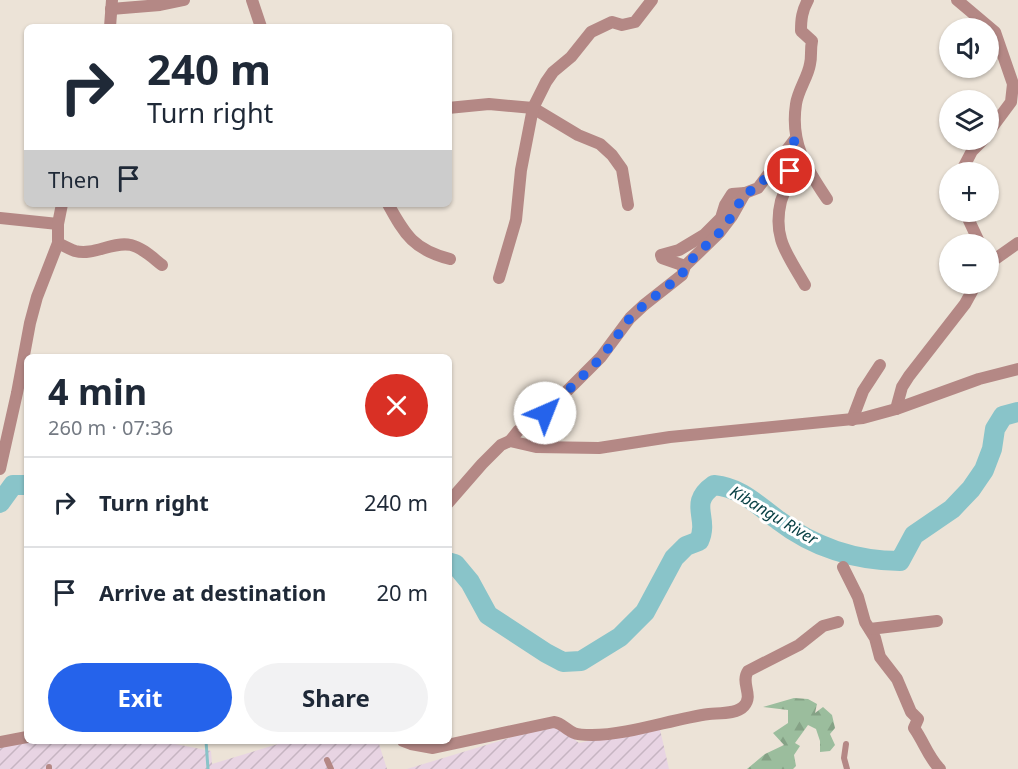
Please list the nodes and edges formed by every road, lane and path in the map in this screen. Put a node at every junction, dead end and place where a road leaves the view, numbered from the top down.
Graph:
1 (184, 0) edge
2 (252, 0) edge
3 (652, 0) edge
4 (808, 0) edge
5 (957, 0) edge
6 (111, 4) edge
7 (110, 24) edge
8 (260, 24) edge
9 (452, 108) edge
10 (533, 108) junction
11 (999, 118) edge
12 (795, 139) junction
13 (745, 193) junction
14 (827, 199) dead end
15 (628, 205) dead end
16 (61, 207) edge
17 (390, 207) edge
18 (0, 218) edge
19 (58, 224) junction
20 (58, 243) junction
21 (1018, 243) edge
22 (999, 256) edge
23 (450, 259) dead end
24 (162, 266) dead end
25 (685, 266) junction
26 (499, 278) dead end
27 (804, 285) dead end
28 (970, 294) edge
29 (25, 354) edge
30 (24, 357) edge
31 (880, 365) dead end
32 (1018, 369) edge
33 (896, 409) junction
34 (852, 420) junction
35 (510, 441) junction
36 (0, 469) edge
37 (452, 498) edge
38 (843, 567) dead end
39 (937, 621) dead end
40 (838, 622) dead end
41 (870, 629) junction
42 (24, 738) edge
43 (0, 742) edge
44 (416, 744) edge
45 (452, 744) edge
46 (452, 744) edge
47 (846, 744) dead end
48 (327, 760) dead end
49 (331, 769) edge
50 (847, 769) edge
51 (940, 769) edge

1 - 6 street
2 - 8 street
3 - 10 street
4 - 12 street
5 - 11 street
6 - 7 street
9 - 10 street
10 - 15 street
10 - 26 street
12 - 13 street
12 - 14 street
12 - 27 street
13 - 25 street
13 - 25 street
16 - 19 street
17 - 23 street
18 - 19 street
19 - 20 street
20 - 24 street
20 - 29 street
21 - 22 street
25 - 35 street
28 - 33 street
30 - 36 street
31 - 34 street
32 - 33 street
33 - 34 street
34 - 35 street
35 - 37 street
38 - 41 street
39 - 41 street
40 - 45 street
41 - 51 street
42 - 43 street
44 - 46 street
47 - 50 lane
48 - 49 lane

